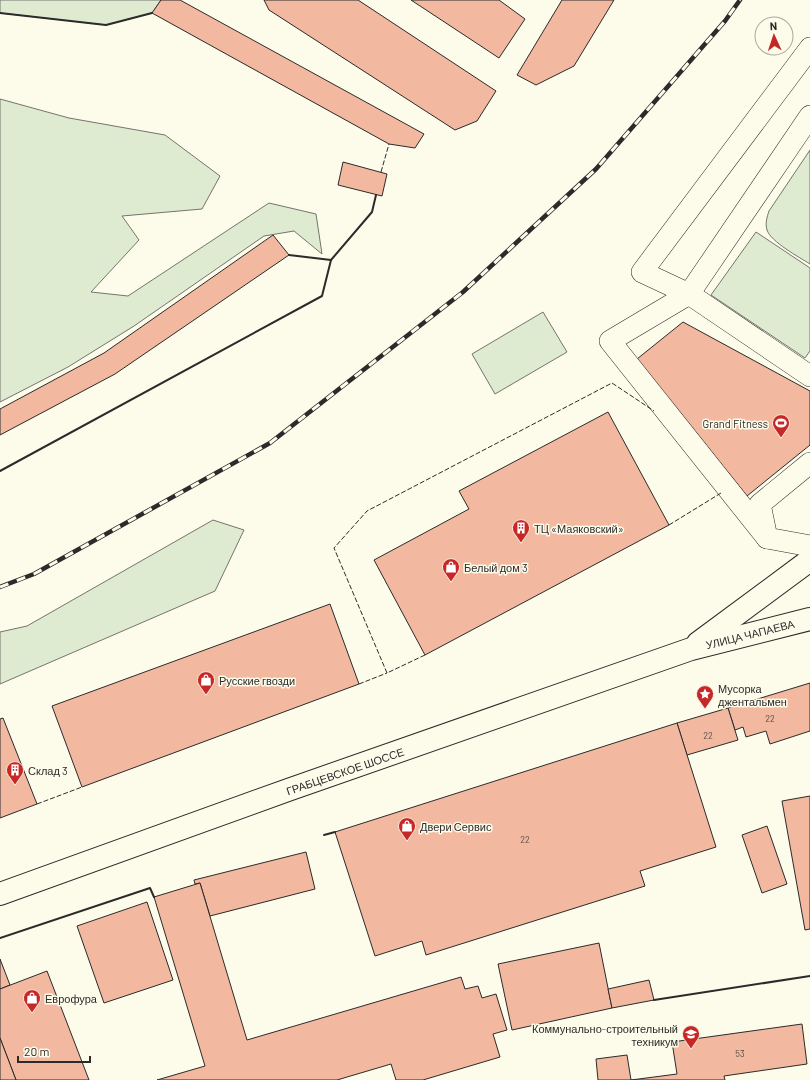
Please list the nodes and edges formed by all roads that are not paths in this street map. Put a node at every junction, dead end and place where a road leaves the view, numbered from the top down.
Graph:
1 (810, 48) edge
2 (810, 116) edge
3 (689, 294) junction
4 (810, 376) edge
5 (810, 463) edge
6 (767, 538) junction
7 (810, 546) edge
8 (810, 560) edge
9 (810, 619) edge
10 (691, 649) junction
11 (0, 894) edge

1 - 3 street
2 - 3 street
3 - 4 street
3 - 6 street
5 - 6 street
6 - 7 street
8 - 10 main road
9 - 10 main road, УЛИЦА ЧАПАЕВА
10 - 11 main road, ГРАБЦЕВСКОЕ ШОССЕ

